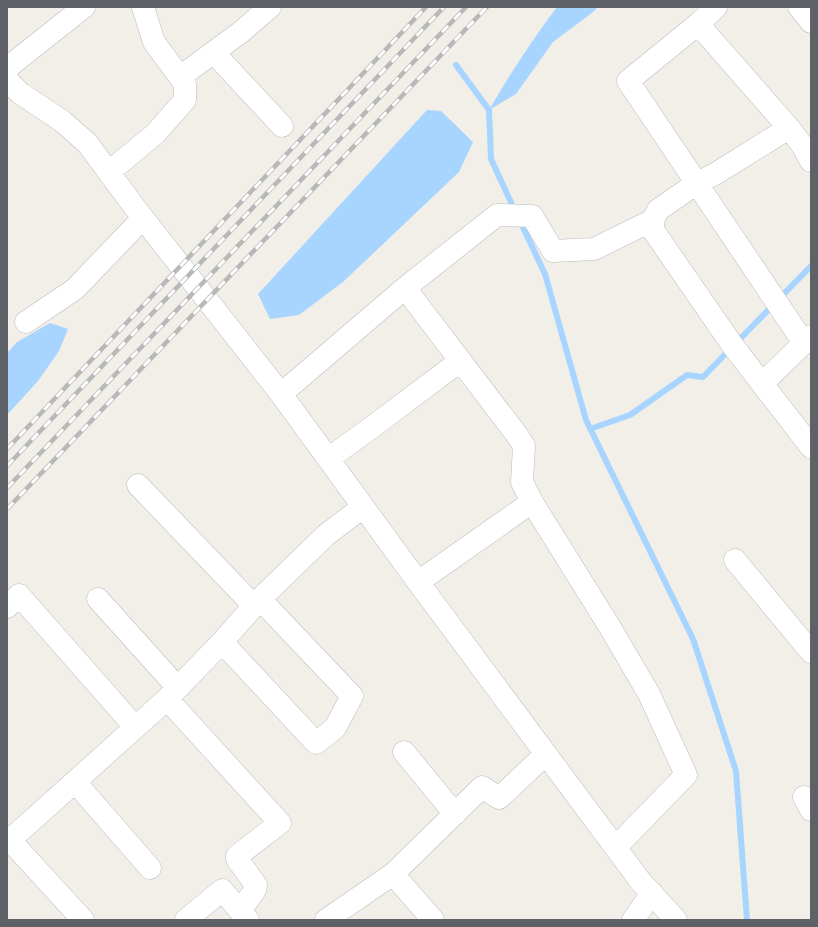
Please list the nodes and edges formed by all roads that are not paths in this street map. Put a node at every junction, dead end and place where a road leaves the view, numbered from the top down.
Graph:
1 (84, 7) edge
2 (142, 7) edge
3 (270, 7) edge
4 (716, 7) edge
5 (799, 7) edge
6 (811, 22) edge
7 (698, 24) junction
8 (214, 53) junction
9 (7, 68) edge
10 (180, 77) junction
11 (7, 80) edge
12 (282, 126) dead end
13 (789, 128) junction
14 (808, 148) edge
15 (109, 172) junction
16 (697, 184) junction
17 (143, 218) junction
18 (653, 220) junction
19 (405, 288) junction
20 (26, 322) dead end
21 (808, 340) edge
22 (460, 360) junction
23 (763, 383) junction
24 (281, 394) junction
25 (811, 447) edge
26 (328, 459) junction
27 (138, 485) dead end
28 (532, 502) junction
29 (363, 507) junction
30 (735, 560) dead end
31 (418, 582) junction
32 (98, 599) dead end
33 (257, 603) junction
34 (7, 607) edge
35 (222, 642) junction
36 (811, 652) edge
37 (172, 693) junction
38 (135, 727) junction
39 (404, 752) dead end
40 (546, 754) junction
41 (74, 782) junction
42 (455, 814) junction
43 (8, 838) edge
44 (616, 847) junction
45 (150, 868) dead end
46 (394, 874) junction
47 (652, 893) junction
48 (244, 916) edge
49 (83, 920) edge
50 (186, 920) edge
51 (326, 920) edge
52 (433, 920) edge
53 (633, 920) edge
54 (676, 920) edge

1 - 9 street
2 - 10 street
3 - 8 street
4 - 7 street
5 - 6 street
7 - 13 street
7 - 16 street
8 - 10 street
8 - 12 street
10 - 15 street
11 - 15 street
13 - 14 street
13 - 16 street
15 - 17 street
16 - 18 street
16 - 21 street
17 - 20 street
17 - 24 street
18 - 19 street
18 - 23 street
19 - 22 street
19 - 24 street
21 - 23 street
22 - 26 street
22 - 28 street
23 - 25 street
24 - 26 street
26 - 29 street
27 - 33 street
28 - 31 street
28 - 44 street
29 - 31 street
29 - 33 street
30 - 36 street
31 - 40 street
32 - 37 street
33 - 35 street
33 - 35 street
34 - 38 street
35 - 37 street
37 - 38 street
37 - 48 street
38 - 41 street
39 - 42 street
40 - 42 street
40 - 44 street
41 - 43 street
41 - 45 street
42 - 46 street
43 - 49 street
44 - 47 street
46 - 51 street
46 - 52 street
47 - 53 street
47 - 54 street
48 - 50 street

